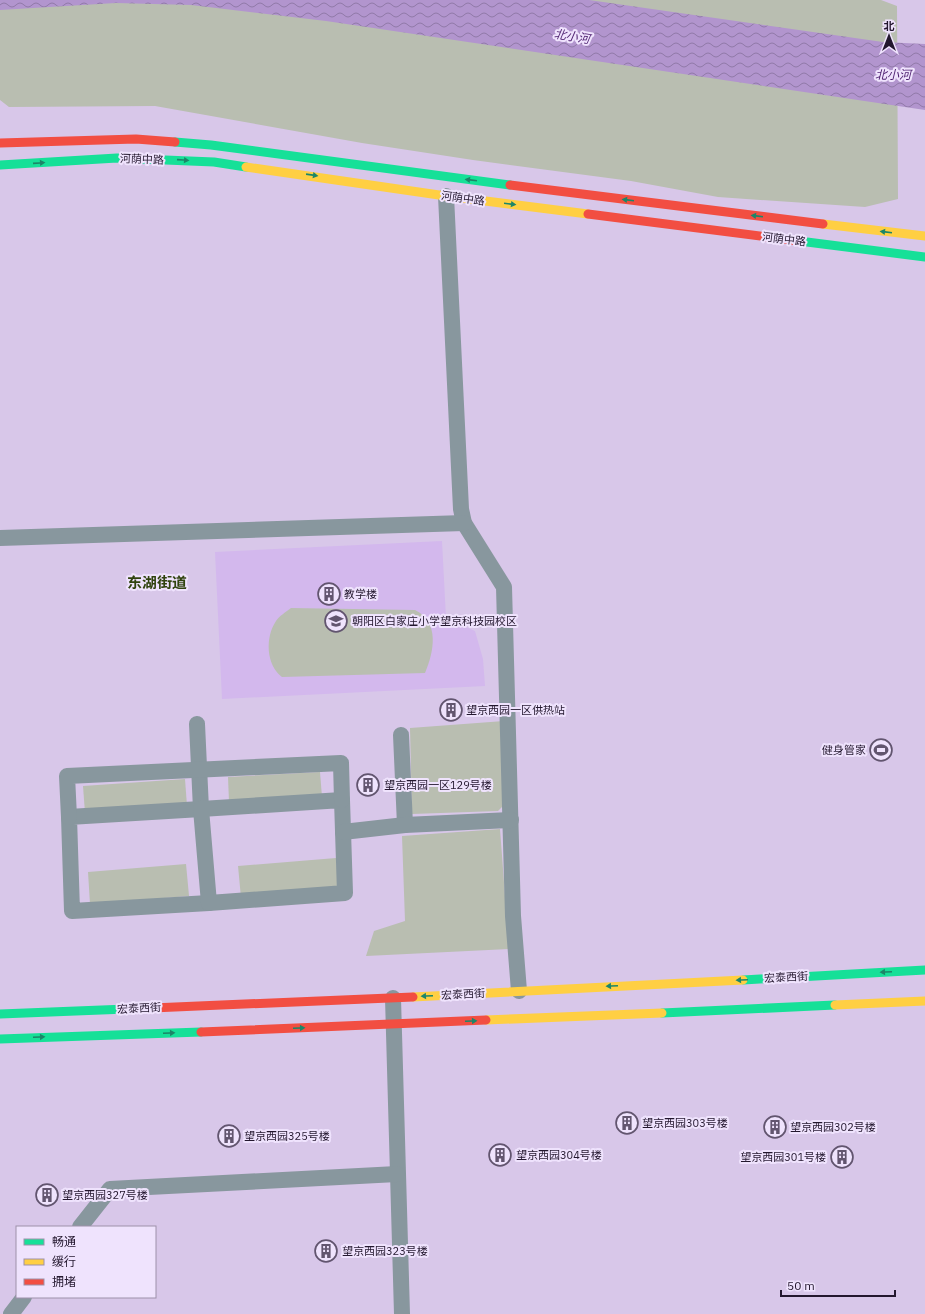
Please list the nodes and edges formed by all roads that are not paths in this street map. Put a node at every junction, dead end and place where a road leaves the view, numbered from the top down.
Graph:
1 (0, 143) edge
2 (0, 165) edge
3 (446, 196) junction
4 (925, 236) edge
5 (925, 257) edge
6 (464, 523) junction
7 (0, 538) edge
8 (197, 724) dead end
9 (400, 735) dead end
10 (199, 771) junction
11 (342, 800) junction
12 (201, 809) junction
13 (69, 817) junction
14 (511, 820) junction
15 (405, 825) junction
16 (343, 832) junction
17 (209, 902) junction
18 (925, 970) edge
19 (519, 991) junction
20 (393, 998) junction
21 (925, 1001) edge
22 (0, 1014) edge
23 (394, 1025) junction
24 (0, 1039) edge
25 (397, 1174) junction
26 (81, 1226) edge
27 (23, 1298) edge
28 (11, 1314) edge
29 (402, 1314) edge

4 -> 1 street, 河荫中路
2 -> 3 street, 河荫中路
3 -> 5 street, 河荫中路
3 - 6 street
6 - 7 street
6 - 14 street
8 - 10 street
9 - 15 street
10 - 11 street
10 - 12 street
10 - 13 street
11 - 12 street
11 - 16 street
12 - 13 street
12 - 17 street
13 - 17 street
14 - 15 street
14 - 19 street
15 - 16 street
16 - 17 street
18 -> 19 street, 宏泰西街
19 -> 20 street, 宏泰西街
20 - 22 street, 宏泰西街
20 - 23 street
23 -> 21 street
24 -> 23 street
23 - 25 street
25 - 26 street
25 - 29 street
27 - 28 street

